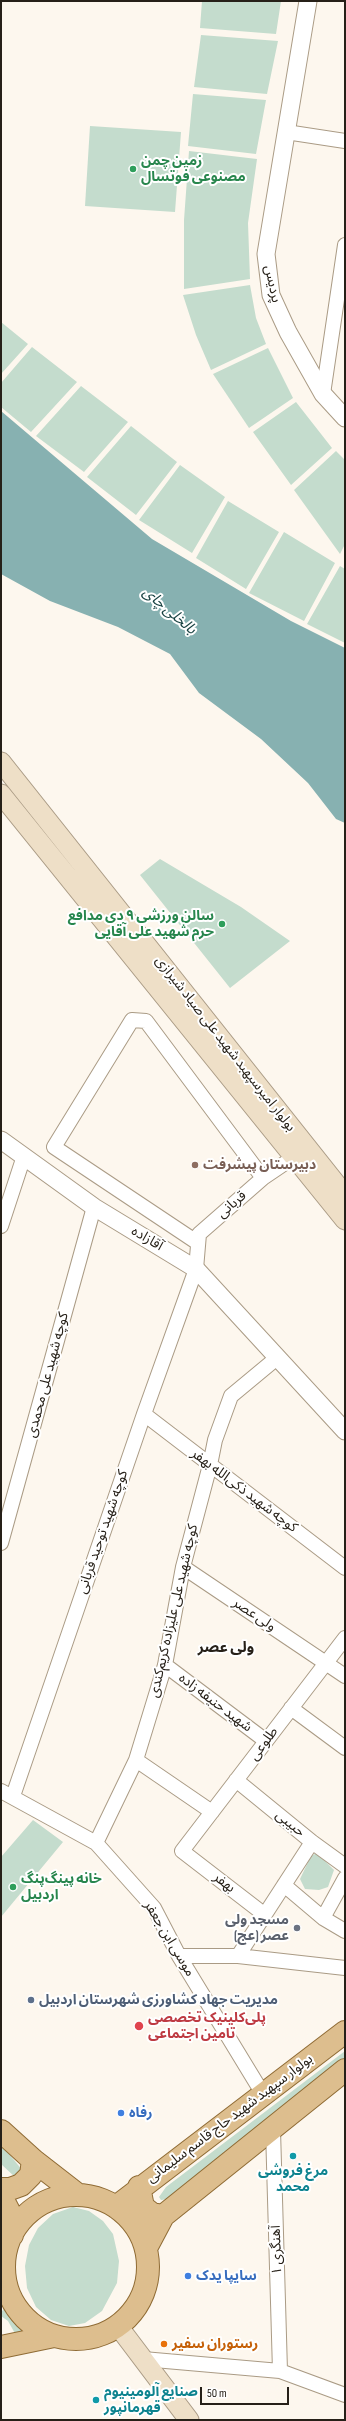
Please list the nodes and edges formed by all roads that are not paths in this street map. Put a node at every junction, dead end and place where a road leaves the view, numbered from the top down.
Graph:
1 (308, 1) edge
2 (286, 132) junction
3 (345, 140) edge
4 (345, 245) edge
5 (323, 394) junction
6 (345, 418) edge
7 (1, 762) edge
8 (1, 794) edge
9 (1, 1140) edge
10 (300, 1152) junction
11 (24, 1156) junction
12 (263, 1178) junction
13 (345, 1195) edge
14 (94, 1207) junction
15 (345, 1220) edge
16 (1, 1226) edge
17 (198, 1243) junction
18 (196, 1269) junction
19 (278, 1357) junction
20 (144, 1414) junction
21 (345, 1431) edge
22 (210, 1465) junction
23 (2, 1535) edge
24 (183, 1567) junction
25 (345, 1568) edge
26 (345, 1638) edge
27 (326, 1662) junction
28 (165, 1665) junction
29 (345, 1676) edge
30 (291, 1708) junction
31 (266, 1741) junction
32 (345, 1748) edge
33 (136, 1760) junction
34 (236, 1780) junction
35 (7, 1793) edge
36 (212, 1812) junction
37 (312, 1842) junction
38 (96, 1843) junction
39 (182, 1851) joint
40 (345, 1866) edge
41 (345, 1878) edge
42 (284, 1885) junction
43 (265, 1915) junction
44 (323, 1918) junction
45 (345, 1930) edge
46 (179, 1956) junction
47 (238, 1956) junction
48 (345, 1968) edge
49 (345, 2032) edge
50 (345, 2070) edge
51 (263, 2094) junction
52 (273, 2130) junction
53 (1, 2131) edge
54 (33, 2160) junction
55 (139, 2187) junction
56 (1, 2188) edge
57 (78, 2195) junction
58 (1, 2196) edge
59 (116, 2207) junction
60 (163, 2216) junction
61 (12, 2235) junction
62 (146, 2248) junction
63 (4, 2294) edge
64 (118, 2326) junction
65 (54, 2336) junction
66 (2, 2340) edge
67 (143, 2359) junction
68 (280, 2371) junction
69 (345, 2395) edge
70 (189, 2420) edge

1 - 2 street, پردیس
2 - 3 street
2 - 5 street, پردیس
4 - 5 street
5 - 6 street, پردیس
7 - 10 main road, بولوار امیرسپهبد شهید علی صیاد شیرازی
8 - 10 main road, بولوار امیرسپهبد شهید علی صیاد شیرازی
9 - 11 street, آقازاده
10 - 12 street, قربانی
10 - 13 main road, بولوار امیرسپهبد شهید علی صیاد شیرازی
10 - 15 main road, بولوار امیرسپهبد شهید علی صیاد شیرازی
11 - 14 street, آقازاده
11 - 16 street
12 - 17 street, قربانی
12 - 17 street
14 - 18 street, آقازاده
14 - 23 street, کوچه شهید علی محمدی
17 - 18 street, قربانی
18 - 19 street, آقازاده
18 - 20 street, کوچه شهید توحید قربانی
19 - 21 street, آقازاده
19 - 22 street
20 - 22 street, کوچه شهید ذکی‌الله بهفر
20 - 35 street, کوچه شهید توحید قربانی
22 - 24 street, کوچه شهید علی علیزاده کریم‌کندی
22 - 25 street, کوچه شهید ذکی‌الله بهفر
24 - 27 street, ولی عصر
24 - 28 street, کوچه شهید علی علیزاده کریم‌کندی
26 - 27 street, طلوعی
27 - 29 street, ولی عصر
27 - 30 street, طلوعی
28 - 31 street, شهید حنیفه زاده
28 - 33 street, کوچه شهید علی علیزاده کریم‌کندی
30 - 31 street, طلوعی
30 - 32 street
31 - 34 street, طلوعی
33 - 36 street
33 - 38 street, کوچه شهید علی علیزاده کریم‌کندی
34 - 36 street, طلوعی
34 - 37 street, حبیبی
35 - 38 street, موسی ابن جعفر
36 - 39 street, طلوعی
37 - 40 street, حبیبی
37 - 42 street
38 - 46 street, موسی ابن جعفر
39 - 43 street, بهفر
41 - 44 street
42 - 43 street
42 - 44 street
43 - 47 street
44 - 45 street
46 - 47 street
46 - 51 street, موسی ابن جعفر
47 - 48 street
49 - 51 main road, بولوار سپهبد شهید حاج قاسم سلیمانی
50 - 52 main road
51 - 55 main road, بولوار سپهبد شهید حاج قاسم سلیمانی
52 - 60 main road
52 - 68 street, آهنگری ۱
53 - 54 main road
54 - 56 main road
54 - 57 main road
55 - 59 main road, بولوار سپهبد شهید حاج قاسم سلیمانی
55 - 60 main road
57 - 59 main road
57 - 61 main road
58 - 61 main road
59 - 62 main road
60 - 62 main road
61 - 63 main road
62 - 64 main road
63 - 65 main road
64 - 65 main road
64 - 67 main road
65 - 66 main road
67 - 68 street
67 - 70 main road
68 - 69 street

